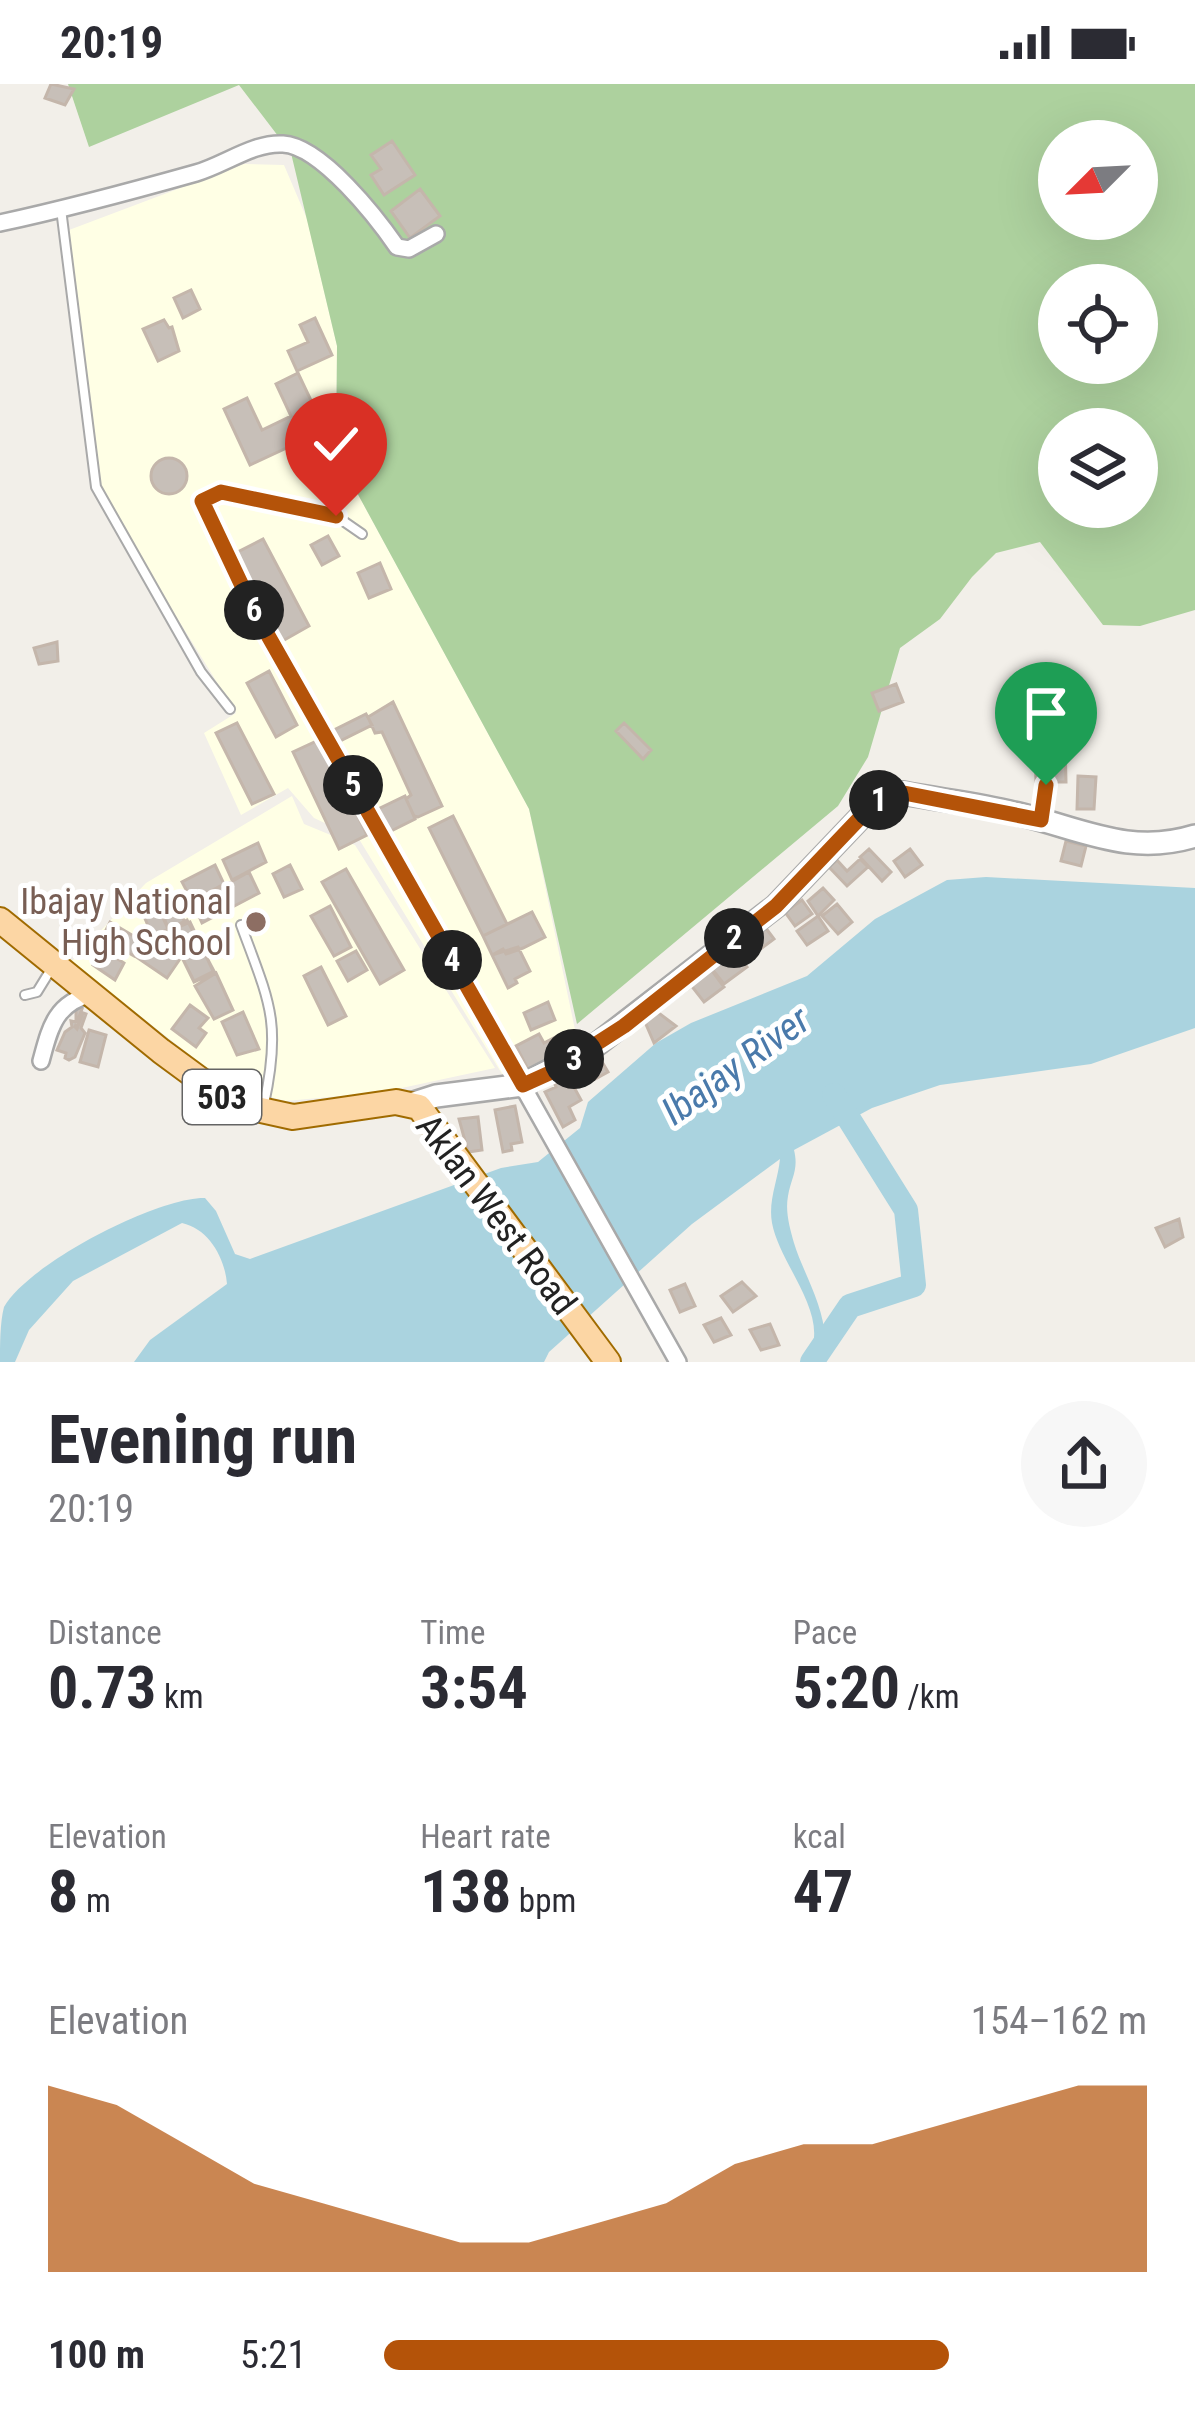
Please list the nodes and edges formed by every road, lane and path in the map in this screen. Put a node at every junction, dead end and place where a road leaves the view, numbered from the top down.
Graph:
1 (61, 208) junction
2 (0, 223) edge
3 (436, 234) dead end
4 (362, 534) dead end
5 (230, 709) dead end
6 (1046, 785) dead end
7 (1041, 820) junction
8 (1195, 836) edge
9 (0, 920) edge
10 (241, 925) dead end
11 (54, 964) junction
12 (92, 994) junction
13 (25, 995) dead end
14 (40, 1061) dead end
15 (523, 1085) junction
16 (411, 1104) junction
17 (262, 1112) junction
18 (608, 1362) edge
19 (678, 1362) edge

1 - 2 street
1 - 3 street
1 - 5 lane
4 - 15 lane
6 - 7 street
7 - 8 street
7 - 15 street
9 - 11 main road, Aklan West Road / 503
10 - 17 lane
11 - 12 main road, Aklan West Road / 503
11 - 13 lane
12 - 14 street
12 - 17 main road, Aklan West Road / 503
15 - 16 street
15 - 19 street
16 - 17 main road, Aklan West Road / 503
16 - 18 main road, Aklan West Road

